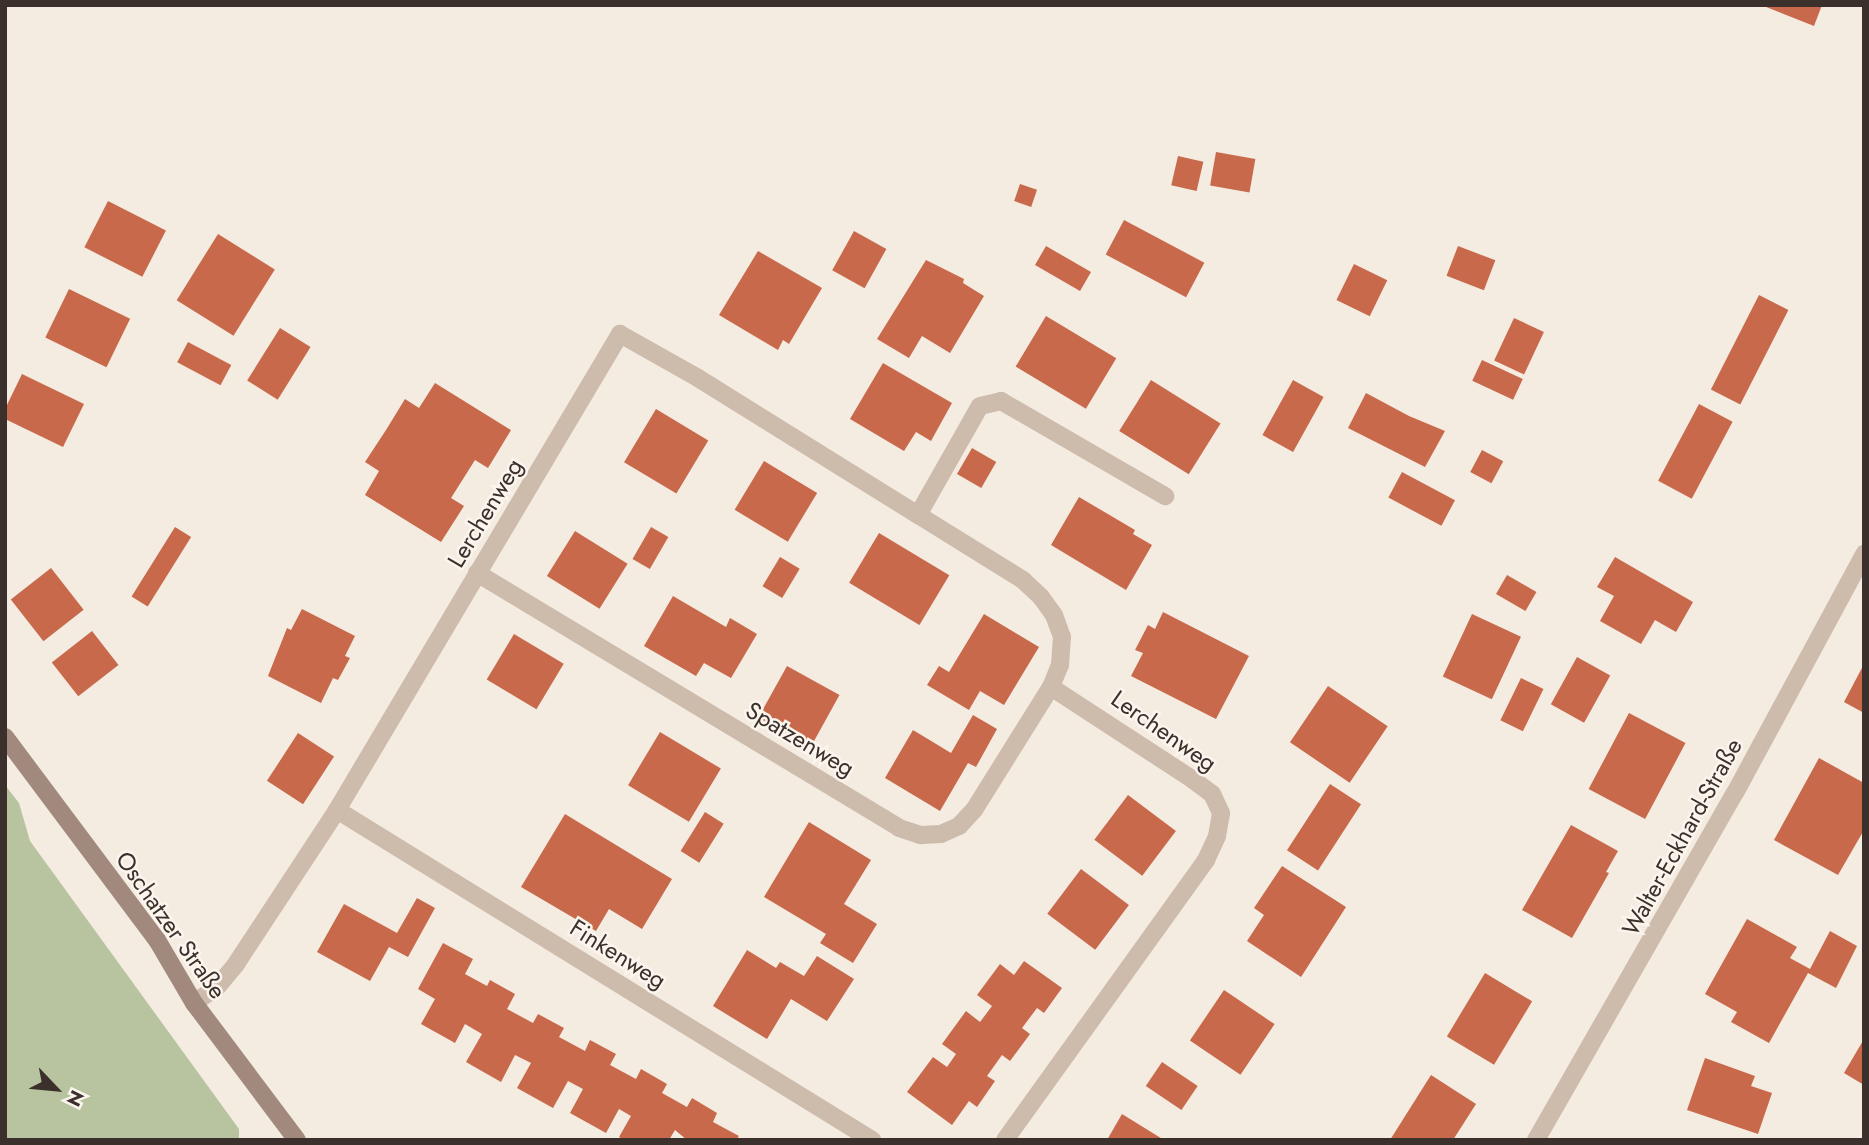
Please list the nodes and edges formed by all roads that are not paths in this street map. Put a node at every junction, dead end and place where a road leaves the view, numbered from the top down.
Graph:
1 (1165, 496) dead end
2 (918, 515) junction
3 (1864, 554) edge
4 (477, 573) junction
5 (1051, 687) junction
6 (5, 737) edge
7 (337, 810) junction
8 (194, 1003) junction
9 (297, 1140) edge
10 (872, 1140) edge
11 (1005, 1140) edge
12 (1536, 1140) edge

1 - 2 street
2 - 4 street, Lerchenweg
2 - 5 street, Lerchenweg
3 - 12 street, Walter-Eckhard-Straße
4 - 5 street, Spatzenweg
4 - 7 street, Lerchenweg
5 - 11 street, Lerchenweg
6 - 8 main road, Oschatzer Straße
7 - 8 street, Lerchenweg
7 - 10 street, Finkenweg
8 - 9 main road, Oschatzer Straße

